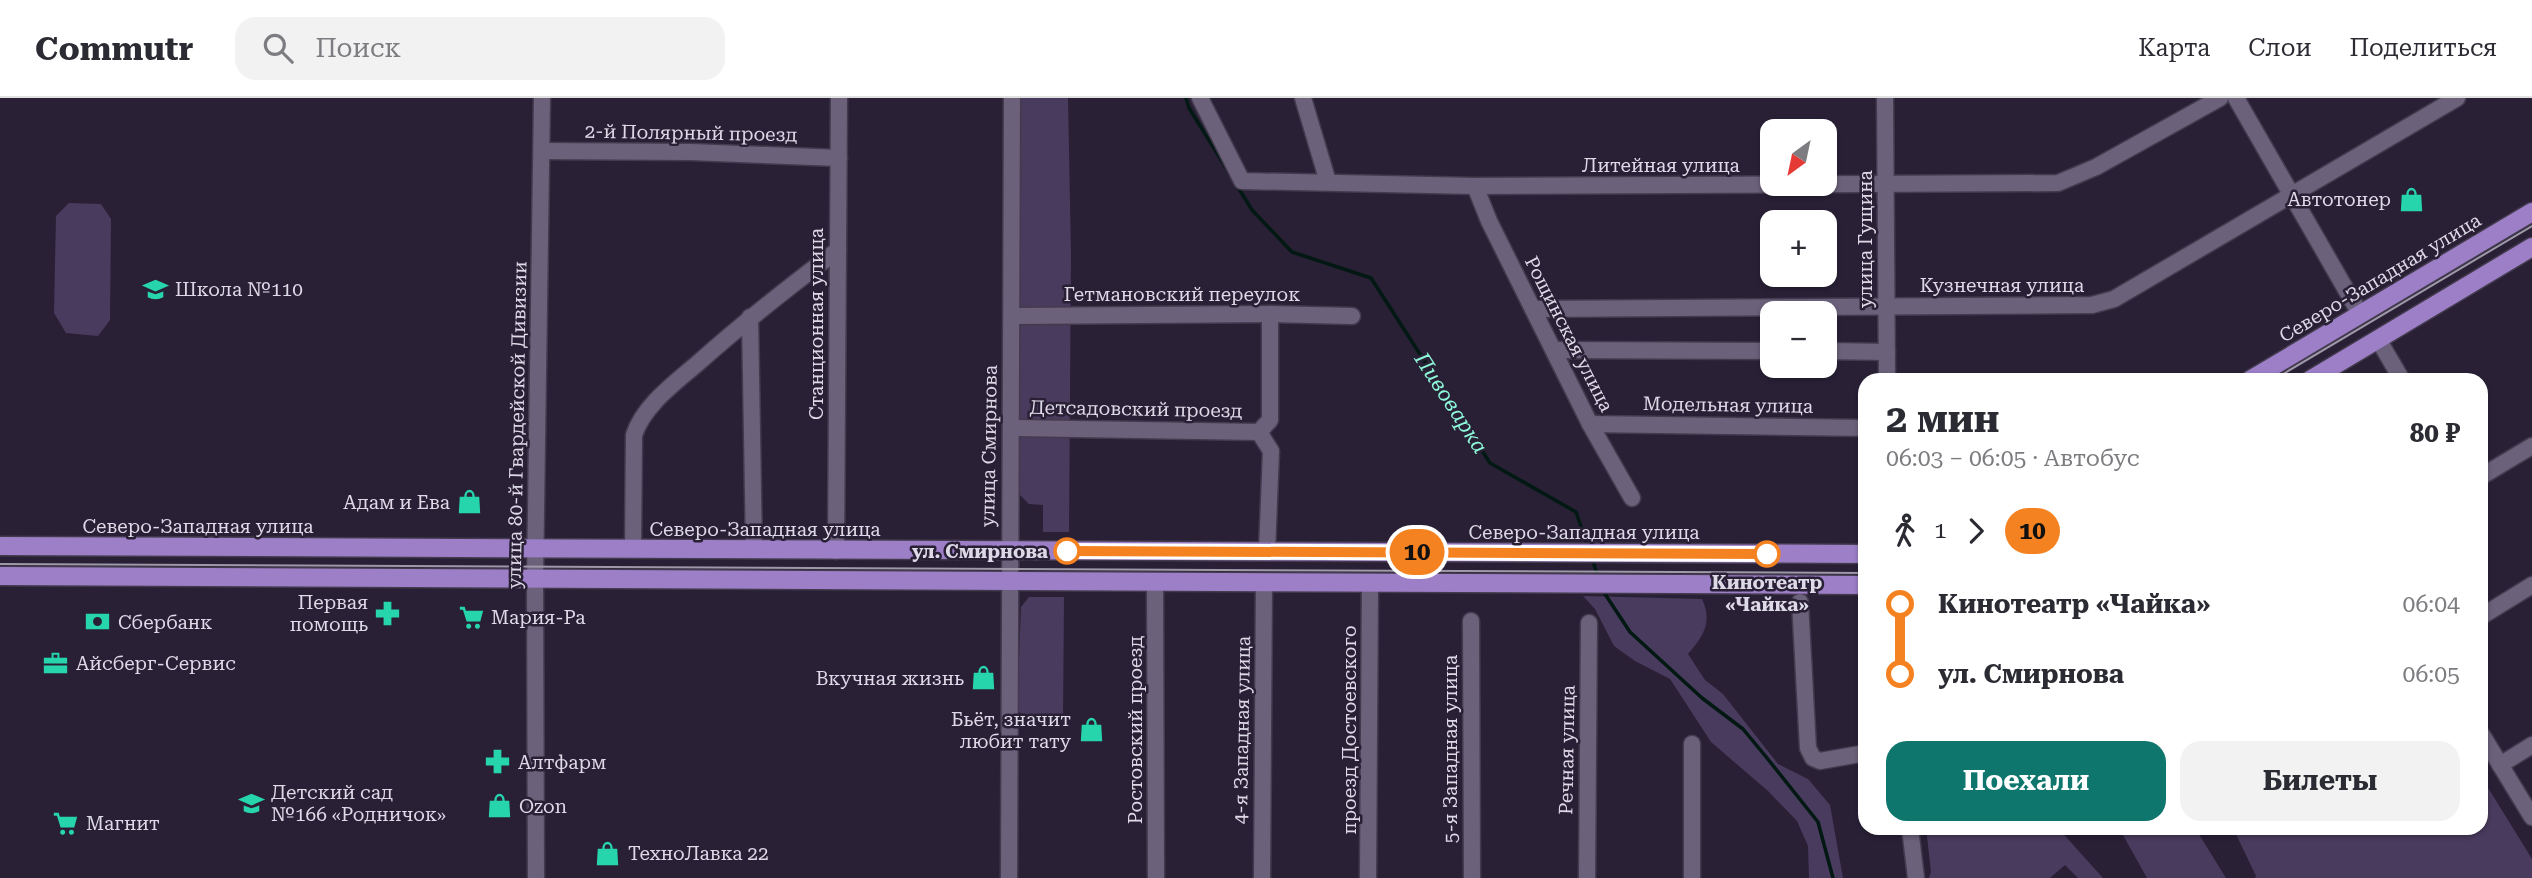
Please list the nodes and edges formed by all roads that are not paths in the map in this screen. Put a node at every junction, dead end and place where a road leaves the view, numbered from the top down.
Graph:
1 (542, 98) edge
2 (839, 98) edge
3 (1012, 98) edge
4 (1200, 98) edge
5 (1303, 98) edge
6 (1885, 98) edge
7 (2220, 98) edge
8 (2236, 98) edge
9 (2457, 98) edge
10 (542, 151) junction
11 (839, 158) junction
12 (1328, 182) junction
13 (1886, 185) junction
14 (1475, 186) junction
15 (2290, 194) junction
16 (2532, 212) edge
17 (2532, 247) edge
18 (838, 250) junction
19 (1886, 307) junction
20 (1533, 310) junction
21 (1270, 314) junction
22 (2360, 314) junction
23 (1012, 316) junction
24 (1352, 316) dead end
25 (750, 317) junction
26 (2378, 339) junction
27 (1555, 350) junction
28 (1760, 351) edge
29 (1837, 351) edge
30 (1887, 352) junction
31 (1887, 373) edge
32 (2262, 373) edge
33 (2322, 373) edge
34 (2398, 373) edge
35 (1590, 424) junction
36 (1011, 428) junction
37 (1858, 428) edge
38 (1259, 432) junction
39 (2532, 446) edge
40 (2488, 472) edge
41 (1632, 498) dead end
42 (0, 546) edge
43 (536, 548) junction
44 (633, 549) junction
45 (754, 550) junction
46 (1008, 550) junction
47 (836, 551) junction
48 (1267, 551) junction
49 (1858, 554) edge
50 (0, 576) edge
51 (535, 579) junction
52 (1009, 581) junction
53 (1155, 582) junction
54 (1264, 582) junction
55 (1370, 583) junction
56 (1858, 584) edge
57 (2532, 585) edge
58 (1800, 602) dead end
59 (2488, 612) edge
60 (1471, 621) dead end
61 (1589, 622) dead end
62 (1692, 744) dead end
63 (2488, 744) edge
64 (2532, 745) edge
65 (1858, 754) edge
66 (2500, 765) junction
67 (2532, 817) edge
68 (1911, 835) edge
69 (536, 878) edge
70 (1009, 878) edge
71 (1156, 878) edge
72 (1262, 878) edge
73 (1368, 878) edge
74 (1472, 878) edge
75 (1587, 878) edge
76 (1692, 878) edge
77 (1916, 878) edge

1 - 10 street, улица 80-й Гвардейской Дивизии
2 - 11 street, Станционная улица
3 - 23 street, улица Смирнова
4 - 12 street, Литейная улица
5 - 12 street
6 - 13 street, улица Гущина
7 - 13 street, Литейная улица
8 - 15 street
9 - 15 street, Кузнечная улица
10 - 11 street, 2-й Полярный проезд
10 - 43 street, улица 80-й Гвардейской Дивизии
11 - 18 street, Станционная улица
12 - 14 street, Литейная улица
13 - 14 street, Литейная улица
13 - 19 street, улица Гущина
14 - 20 street, Рощинская улица
15 - 19 street, Кузнечная улица
15 - 22 street
16 - 22 main road, Северо-Западная улица
17 - 26 main road
18 - 25 street
18 - 47 street, Станционная улица
19 - 20 street, Кузнечная улица
19 - 30 street, улица Гущина
20 - 27 street, Рощинская улица
21 - 23 street, Гетмановский переулок
21 - 24 street, Гетмановский переулок
21 - 38 street
22 - 32 main road, Северо-Западная улица
23 - 36 street, улица Смирнова
25 - 44 street
25 - 45 street
26 - 33 main road
26 - 34 street
27 - 28 street
27 - 35 street, Рощинская улица
29 - 30 street
30 - 31 street, улица Гущина
35 - 37 street, Модельная улица
35 - 41 street, Рощинская улица
36 - 38 street, Детсадовский проезд
36 - 46 street, улица Смирнова
38 - 48 street
39 - 40 street
42 - 43 main road, Северо-Западная улица
43 - 44 main road, Северо-Западная улица
43 - 51 street, улица 80-й Гвардейской Дивизии
44 - 45 main road, Северо-Западная улица
45 - 47 main road, Северо-Западная улица
46 - 47 main road, Северо-Западная улица
46 - 48 main road, Северо-Западная улица
46 - 52 street, улица Смирнова
48 - 49 main road, Северо-Западная улица
50 - 51 main road
51 - 52 main road
51 - 69 street, улица 80-й Гвардейской Дивизии
52 - 53 main road
52 - 70 street, улица Смирнова
53 - 54 main road
53 - 71 street, Ростовский проезд
54 - 55 main road
54 - 72 street, 4-я Западная улица
55 - 56 main road
55 - 73 street, проезд Достоевского
57 - 59 street
58 - 65 street
60 - 74 street, 5-я Западная улица
61 - 75 street, Речная улица
62 - 76 street
63 - 66 street
64 - 66 street
66 - 67 street
68 - 77 street

